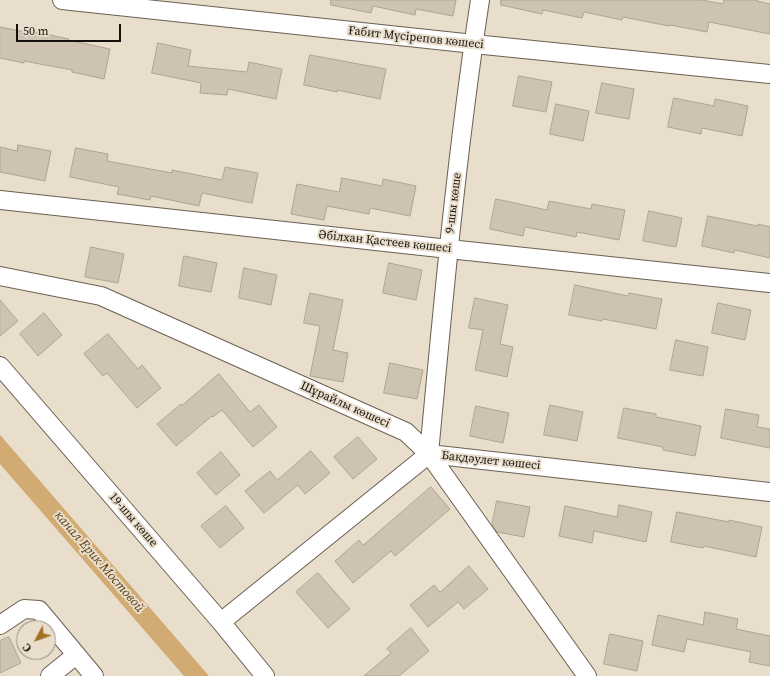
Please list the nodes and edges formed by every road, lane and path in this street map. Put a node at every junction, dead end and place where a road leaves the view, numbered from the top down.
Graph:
1 (62, 0) edge
2 (480, 0) edge
3 (474, 44) junction
4 (770, 74) edge
5 (0, 200) edge
6 (449, 249) junction
7 (0, 276) edge
8 (770, 283) edge
9 (0, 366) edge
10 (429, 454) junction
11 (770, 492) edge
12 (221, 622) junction
13 (0, 625) edge
14 (76, 655) junction
15 (50, 676) edge
16 (94, 676) edge
17 (265, 676) edge
18 (587, 676) edge

1 - 3 street, Ғабит Мүсірепов көшесi
2 - 3 street, 9-шы көше
3 - 4 street, Ғабит Мүсірепов көшесi
3 - 6 street, 9-шы көше
5 - 6 street, Әбілхан Қастеев көшесi
6 - 8 street, Әбілхан Қастеев көшесi
6 - 10 street, 9-шы көше
7 - 10 street, Шұрайлы көшесі
9 - 12 street, 19-шы көше
10 - 11 street, Бақдәулет көшесi
10 - 12 street, Бақдәулет көшесi
10 - 18 street, Шұрайлы көшесі
12 - 17 street, 19-шы көше
13 - 14 street
14 - 15 street
14 - 16 street

